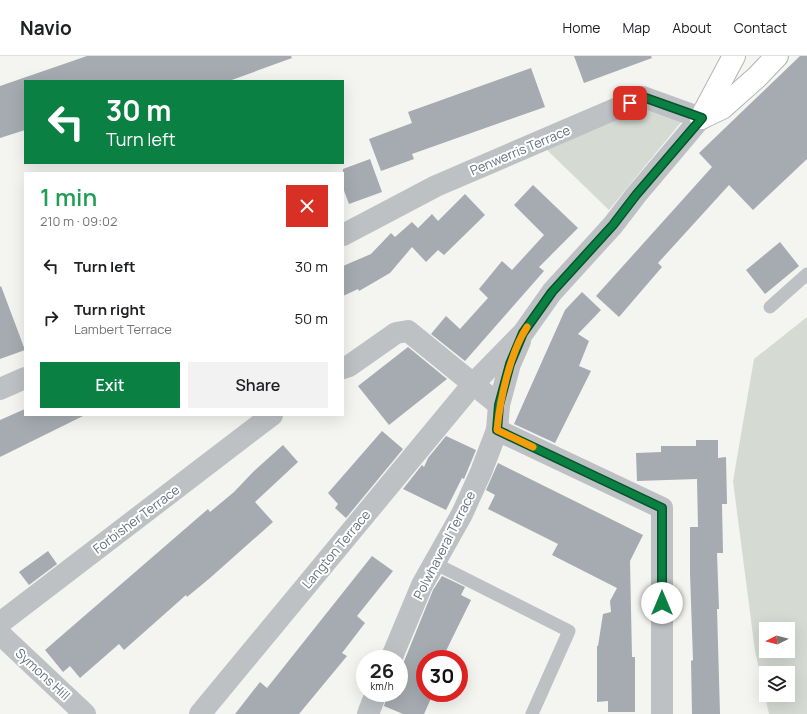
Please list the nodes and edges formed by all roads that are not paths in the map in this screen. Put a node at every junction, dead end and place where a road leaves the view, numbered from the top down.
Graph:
1 (734, 56) edge
2 (777, 56) edge
3 (702, 118) junction
4 (344, 234) edge
5 (807, 274) edge
6 (770, 307) dead end
7 (523, 333) junction
8 (344, 368) edge
9 (24, 378) edge
10 (473, 384) junction
11 (0, 389) edge
12 (499, 405) junction
13 (271, 416) edge
14 (497, 430) junction
15 (434, 563) junction
16 (0, 623) edge
17 (0, 634) edge
18 (395, 650) edge
19 (373, 702) edge
20 (85, 714) edge
21 (200, 714) edge
22 (368, 714) edge
23 (532, 714) edge
24 (662, 714) edge

1 - 3 street
2 - 3 street
3 - 4 street, Penwerris Terrace
3 - 7 street
5 - 6 lane
7 - 10 street, Langton Terrace
7 - 12 street, Polwhaveral Terrace
8 - 10 street
9 - 11 street
10 - 12 street
10 - 21 street, Langton Terrace
12 - 14 street, Polwhaveral Terrace
13 - 16 street, Forbisher Terrace
14 - 15 street, Polwhaveral Terrace
14 - 24 street
15 - 18 street, Polwhaveral Terrace
15 - 23 lane
17 - 20 street, Symons Hill
19 - 22 street

